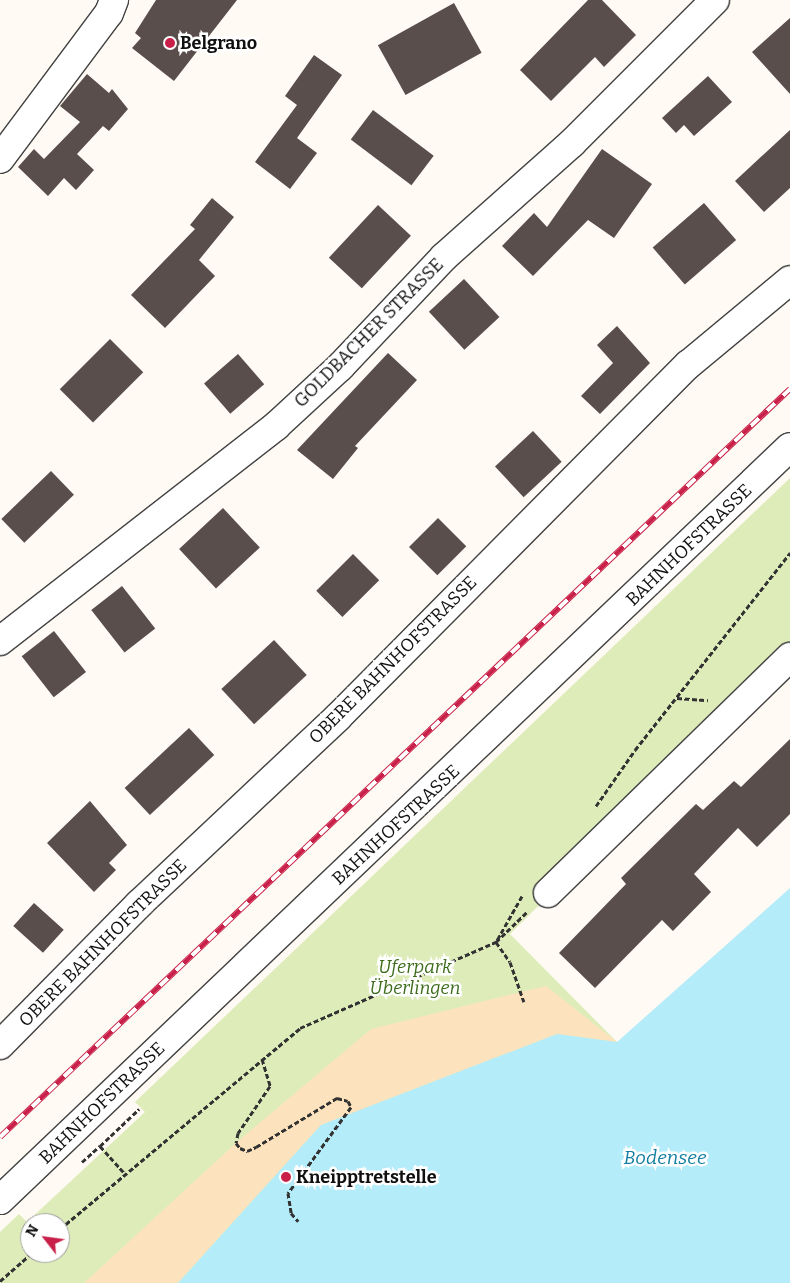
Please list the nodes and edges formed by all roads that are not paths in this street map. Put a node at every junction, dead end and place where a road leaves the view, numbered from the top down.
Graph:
1 (114, 0) edge
2 (716, 0) edge
3 (0, 159) edge
4 (790, 280) edge
5 (790, 448) edge
6 (0, 641) edge
7 (790, 657) edge
8 (548, 893) road end
9 (0, 1045) edge
10 (0, 1200) edge

1 - 3 street
2 - 6 street, GOLDBACHER STRASSE
4 - 9 street, OBERE BAHNHOFSTRASSE
5 - 10 street, BAHNHOFSTRASSE
7 - 8 street

